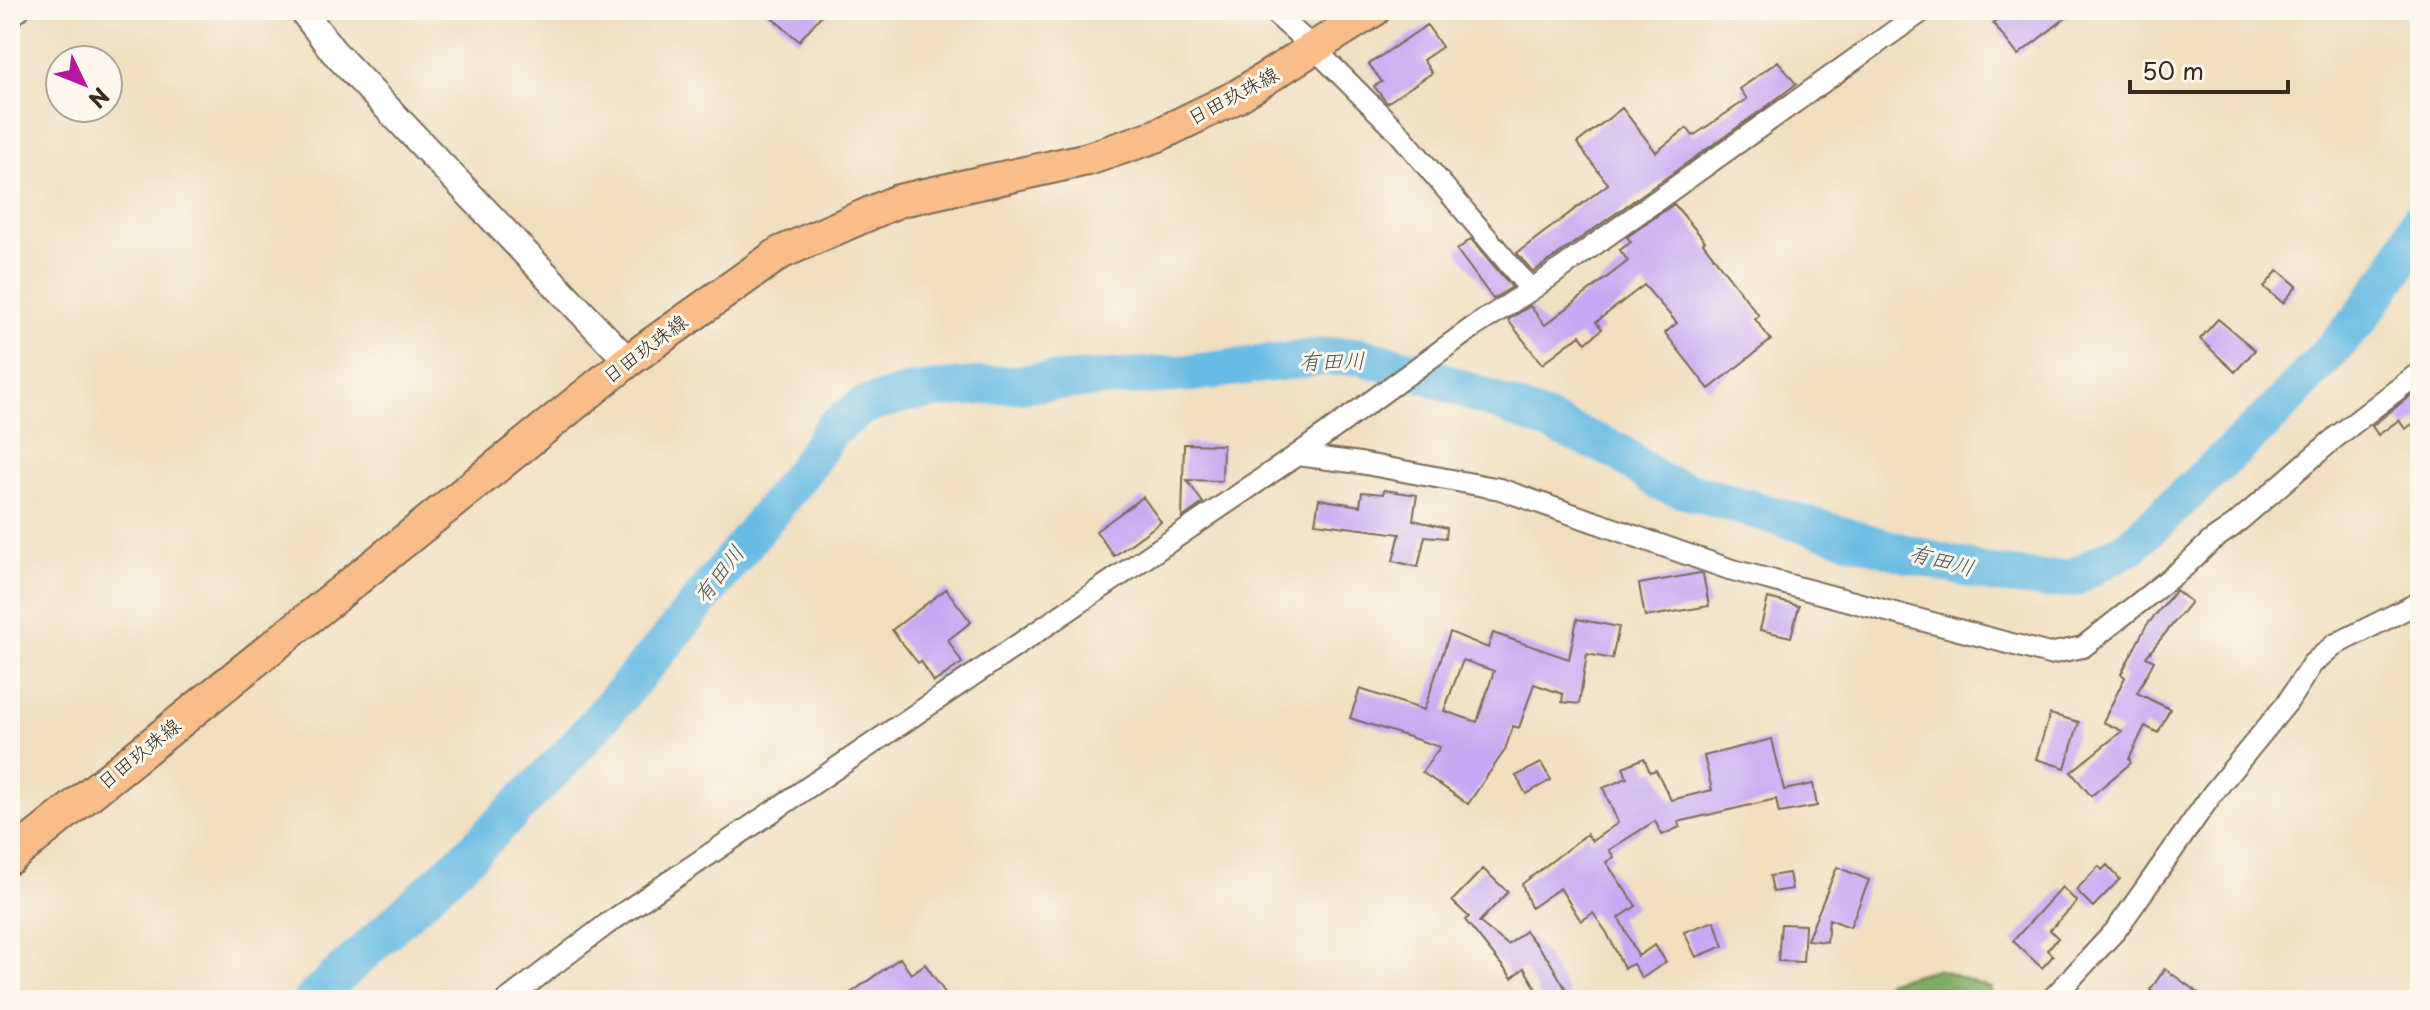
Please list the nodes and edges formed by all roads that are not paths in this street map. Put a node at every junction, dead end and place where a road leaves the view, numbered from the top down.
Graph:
1 (19, 10) edge
2 (302, 10) edge
3 (1271, 10) edge
4 (1374, 10) edge
5 (1924, 10) edge
6 (10, 17) edge
7 (1315, 49) junction
8 (1531, 290) junction
9 (628, 361) junction
10 (2420, 372) edge
11 (1304, 449) junction
12 (2420, 602) edge
13 (10, 858) edge
14 (507, 1000) edge
15 (2051, 1000) edge

1 - 6 street
2 - 9 street
3 - 7 street
4 - 7 main road, 日田玖珠線
5 - 8 street
7 - 8 street
7 - 9 main road, 日田玖珠線
8 - 11 street
9 - 13 main road, 日田玖珠線
10 - 11 street
11 - 14 street
12 - 15 street

